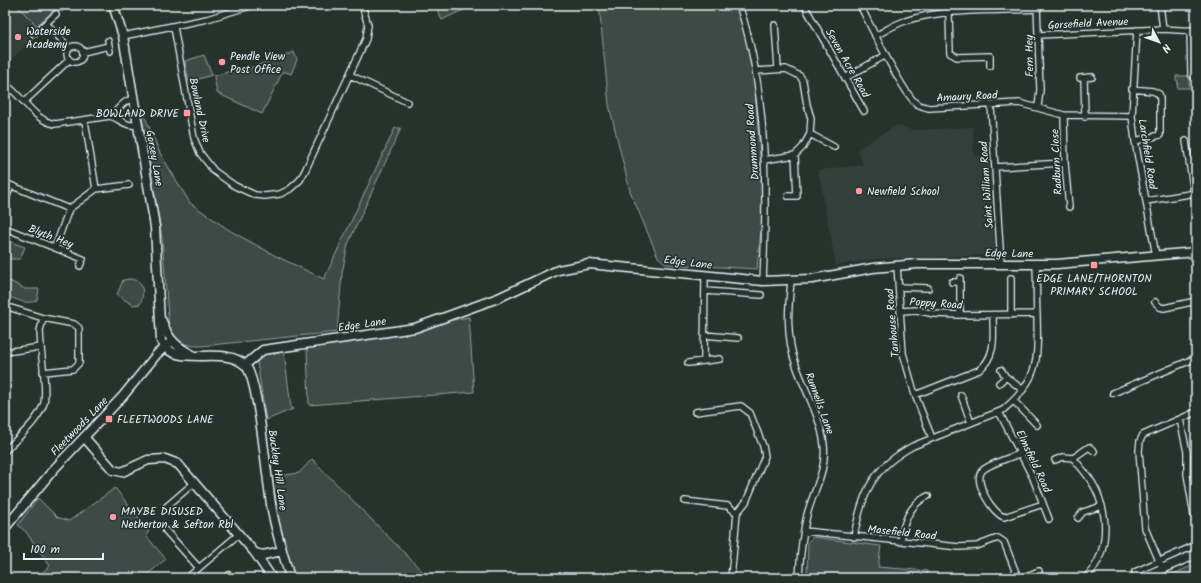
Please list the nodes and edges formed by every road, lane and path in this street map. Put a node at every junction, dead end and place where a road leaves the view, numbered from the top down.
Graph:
1 (113, 5) edge
2 (254, 5) edge
3 (362, 5) edge
4 (739, 5) edge
5 (804, 5) edge
6 (860, 5) edge
7 (1160, 5) edge
8 (1038, 7) edge
9 (949, 13) junction
10 (56, 14) dead end
11 (46, 24) junction
12 (775, 25) dead end
13 (174, 27) junction
14 (1163, 29) junction
15 (1137, 30) junction
16 (1193, 30) edge
17 (34, 34) dead end
18 (1039, 35) junction
19 (123, 36) junction
20 (875, 36) junction
21 (109, 46) dead end
22 (69, 48) junction
23 (83, 52) junction
24 (886, 55) junction
25 (69, 60) junction
26 (990, 66) dead end
27 (778, 69) junction
28 (756, 71) junction
29 (350, 75) junction
30 (845, 78) junction
31 (1092, 78) dead end
32 (1196, 79) edge
33 (5, 84) edge
34 (1132, 89) junction
35 (133, 99) junction
36 (24, 102) junction
37 (407, 102) dead end
38 (991, 105) junction
39 (1038, 107) junction
40 (864, 111) dead end
41 (1064, 115) junction
42 (110, 116) junction
43 (1132, 116) junction
44 (1085, 117) junction
45 (85, 121) junction
46 (138, 125) junction
47 (810, 134) junction
48 (1134, 141) junction
49 (1186, 141) dead end
50 (834, 147) dead end
51 (794, 155) junction
52 (764, 160) junction
53 (1065, 163) junction
54 (995, 167) junction
55 (5, 183) edge
56 (129, 185) dead end
57 (11, 186) junction
58 (96, 189) junction
59 (1195, 193) edge
60 (788, 196) dead end
61 (5, 201) edge
62 (1146, 201) junction
63 (1069, 207) dead end
64 (69, 209) junction
65 (5, 228) edge
66 (55, 248) junction
67 (1196, 252) edge
68 (1156, 256) junction
69 (1002, 264) junction
70 (1036, 264) junction
71 (80, 266) dead end
72 (897, 266) junction
73 (705, 275) junction
74 (763, 281) junction
75 (791, 281) junction
76 (952, 282) dead end
77 (1010, 282) dead end
78 (899, 287) junction
79 (928, 288) dead end
80 (705, 291) junction
81 (762, 296) dead end
82 (1196, 301) edge
83 (1155, 302) dead end
84 (5, 306) edge
85 (1163, 308) junction
86 (901, 311) junction
87 (1037, 314) junction
88 (1160, 314) dead end
89 (960, 315) junction
90 (1011, 315) junction
91 (161, 316) junction
92 (993, 316) junction
93 (43, 318) junction
94 (704, 335) junction
95 (738, 338) dead end
96 (172, 341) junction
97 (41, 347) junction
98 (164, 347) junction
99 (5, 352) edge
100 (196, 356) junction
101 (1196, 358) edge
102 (720, 360) dead end
103 (704, 361) junction
104 (688, 363) dead end
105 (245, 365) junction
106 (1001, 370) dead end
107 (43, 372) junction
108 (1006, 377) junction
109 (1000, 383) dead end
110 (1023, 390) junction
111 (1113, 393) dead end
112 (915, 395) junction
113 (962, 396) dead end
114 (1014, 401) junction
115 (694, 412) dead end
116 (999, 412) junction
117 (1196, 412) edge
118 (1180, 419) junction
119 (971, 423) junction
120 (1037, 425) dead end
121 (84, 437) junction
122 (932, 438) junction
123 (5, 451) edge
124 (1094, 451) dead end
125 (1022, 453) junction
126 (1073, 458) junction
127 (1055, 460) dead end
128 (195, 482) junction
129 (928, 496) dead end
130 (684, 501) dead end
131 (1043, 504) junction
132 (166, 506) dead end
133 (1102, 506) junction
134 (737, 513) junction
135 (1194, 515) dead end
136 (1078, 518) dead end
137 (1049, 520) dead end
138 (5, 528) edge
139 (804, 531) junction
140 (166, 532) dead end
141 (239, 534) junction
142 (854, 537) junction
143 (901, 542) junction
144 (1196, 545) edge
145 (282, 551) junction
146 (255, 553) junction
147 (1196, 554) edge
148 (1160, 564) junction
149 (198, 568) junction
150 (1039, 571) dead end
151 (1138, 575) edge
152 (187, 578) edge
153 (272, 578) edge
154 (290, 578) edge
155 (731, 578) edge
156 (799, 578) edge
157 (1018, 578) edge
158 (1022, 578) edge
159 (1085, 578) edge

1 - 19 street, Gorsey Lane
2 - 13 street
3 - 29 street, Bowland Drive
4 - 28 street, Drummond Road
5 - 30 street, Seven Acre Road
6 - 20 street, Amaury Road
7 - 14 street
8 - 9 street
8 - 18 street, Fern Hey
9 - 20 street
9 - 26 street
10 - 11 street
11 - 17 street
11 - 22 street
12 - 27 street
13 - 19 street
13 - 29 street, Bowland Drive
14 - 15 street, Gorsefield Avenue
14 - 16 street, Gorsefield Avenue
15 - 18 street, Gorsefield Avenue
15 - 34 street, Larchfield Road
16 - 32 street
18 - 39 street, Fern Hey
19 - 35 street, Gorsey Lane
20 - 24 street, Amaury Road
21 - 23 street
22 - 23 street
22 - 25 street
23 - 25 street
24 - 30 street
24 - 38 street, Amaury Road
25 - 36 street
27 - 28 street
27 - 47 street
28 - 52 street, Drummond Road
29 - 37 street
30 - 40 street, Seven Acre Road
31 - 44 street
33 - 36 street
34 - 43 street, Larchfield Road
34 - 48 street
35 - 42 street
35 - 46 street, Gorsey Lane
36 - 45 street
38 - 39 street, Amaury Road
38 - 54 street, Saint William Road
39 - 41 street, Amaury Road
41 - 44 street, Amaury Road
41 - 53 street, Radburn Close
42 - 45 street
42 - 46 street
43 - 44 street, Amaury Road
43 - 48 street, Larchfield Road
45 - 58 street
46 - 91 street, Gorsey Lane
47 - 50 street
47 - 51 street
48 - 62 street, Larchfield Road
49 - 59 street
51 - 52 street
51 - 60 street
52 - 74 street, Drummond Road
53 - 54 street
53 - 63 street, Radburn Close
54 - 69 street, Saint William Road
55 - 57 street
56 - 58 street
57 - 61 street
57 - 64 street
58 - 64 street
59 - 62 street
62 - 68 street, Larchfield Road
64 - 66 street
65 - 66 street, Blyth Hey
66 - 71 street, Blyth Hey
67 - 68 street, Edge Lane
68 - 70 street, Edge Lane
69 - 70 street, Edge Lane
69 - 72 street, Edge Lane
70 - 87 street
72 - 75 street, Edge Lane
72 - 78 street, Tanhouse Road
73 - 74 street, Edge Lane
73 - 80 street
73 - 105 street, Edge Lane
74 - 75 street, Edge Lane
75 - 139 street, Runnells Lane
76 - 89 street
77 - 90 street
78 - 79 street
78 - 86 street, Tanhouse Road
80 - 81 street
80 - 94 street
82 - 85 street
83 - 85 street
84 - 93 street
85 - 88 street
86 - 89 street, Poppy Road
86 - 112 street, Tanhouse Road
87 - 90 street, Poppy Road
87 - 110 street
89 - 92 street, Poppy Road
90 - 92 street, Poppy Road
91 - 96 street, Gorsey Lane
91 - 98 street, Gorsey Lane
92 - 112 street
93 - 97 street
93 - 107 street
94 - 95 street
94 - 103 street
96 - 98 street, Fleetwoods Lane
96 - 100 street
97 - 99 street
97 - 107 street
98 - 100 street
98 - 121 street, Fleetwoods Lane
100 - 105 street
101 - 111 street
102 - 103 street
103 - 104 street
105 - 145 street, Buckley Hill Lane
106 - 108 street
107 - 123 street
108 - 109 street
108 - 110 street
110 - 114 street
112 - 122 street, Tanhouse Road
113 - 119 street
114 - 116 street
114 - 120 street
115 - 134 street
116 - 119 street
116 - 125 street, Elmsfield Road
117 - 118 street
118 - 135 street
118 - 148 street
119 - 122 street
121 - 128 street
121 - 138 street, Fleetwoods Lane
122 - 142 street
124 - 126 street
125 - 131 street, Elmsfield Road
125 - 131 street
126 - 127 street
126 - 133 street
128 - 132 street
128 - 141 street
129 - 143 street
130 - 134 street
131 - 137 street, Elmsfield Road
133 - 136 street
133 - 159 street
134 - 155 street
139 - 142 street, Masefield Road
139 - 156 street, Runnells Lane
140 - 149 street
141 - 146 street
141 - 149 street
142 - 143 street, Masefield Road
143 - 157 street, Masefield Road
144 - 148 street
145 - 146 street
145 - 154 street, Buckley Hill Lane
146 - 153 street
147 - 148 street
148 - 151 street
149 - 152 street
150 - 158 street

